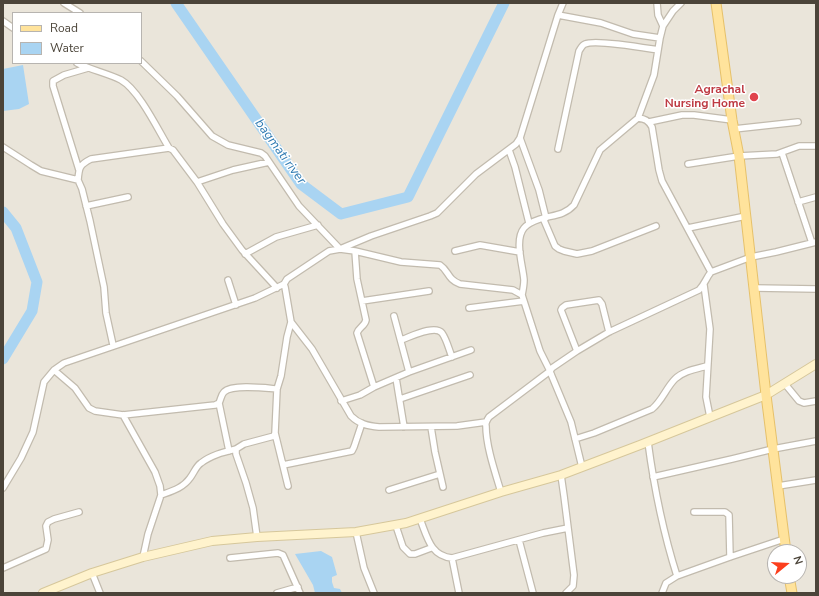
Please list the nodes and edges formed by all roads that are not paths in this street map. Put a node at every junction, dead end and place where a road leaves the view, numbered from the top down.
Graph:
1 (64, 3) edge
2 (563, 3) edge
3 (657, 3) edge
4 (681, 3) edge
5 (716, 3) edge
6 (78, 12) edge
7 (558, 15) junction
8 (3, 21) edge
9 (663, 26) junction
10 (12, 27) edge
11 (660, 38) junction
12 (658, 50) junction
13 (142, 62) edge
14 (79, 64) edge
15 (88, 68) junction
16 (638, 118) junction
17 (649, 122) junction
18 (798, 122) dead end
19 (733, 124) junction
20 (520, 138) junction
21 (816, 146) edge
22 (3, 147) edge
23 (169, 148) junction
24 (558, 149) dead end
25 (509, 150) junction
26 (782, 153) junction
27 (739, 156) junction
28 (269, 162) junction
29 (688, 164) dead end
30 (79, 170) junction
31 (78, 180) junction
32 (197, 182) junction
33 (128, 196) dead end
34 (816, 197) edge
35 (798, 202) junction
36 (86, 206) junction
37 (746, 216) junction
38 (545, 218) junction
39 (529, 223) junction
40 (318, 225) junction
41 (656, 226) dead end
42 (688, 228) junction
43 (814, 242) edge
44 (340, 248) junction
45 (355, 251) junction
46 (455, 251) dead end
47 (520, 252) junction
48 (245, 254) junction
49 (751, 257) junction
50 (711, 272) junction
51 (228, 280) dead end
52 (284, 284) junction
53 (704, 285) junction
54 (277, 288) junction
55 (755, 288) junction
56 (816, 288) edge
57 (429, 291) dead end
58 (523, 298) junction
59 (362, 301) junction
60 (236, 305) junction
61 (470, 308) dead end
62 (394, 316) dead end
63 (291, 322) junction
64 (609, 332) junction
65 (401, 340) junction
66 (113, 345) junction
67 (471, 350) dead end
68 (577, 351) junction
69 (452, 357) junction
70 (816, 364) edge
71 (707, 366) junction
72 (54, 370) junction
73 (550, 371) junction
74 (409, 372) junction
75 (470, 375) dead end
76 (396, 378) junction
77 (785, 384) junction
78 (374, 387) junction
79 (277, 389) junction
80 (766, 395) junction
81 (400, 399) junction
82 (816, 400) edge
83 (341, 401) junction
84 (219, 403) junction
85 (123, 415) junction
86 (710, 417) junction
87 (486, 422) junction
88 (362, 423) junction
89 (404, 427) junction
90 (431, 427) junction
91 (275, 432) junction
92 (576, 438) junction
93 (816, 441) edge
94 (648, 442) junction
95 (236, 449) junction
96 (773, 449) junction
97 (229, 451) junction
98 (283, 465) junction
99 (582, 467) junction
100 (440, 474) junction
101 (560, 475) junction
102 (653, 477) junction
103 (816, 480) edge
104 (288, 486) dead end
105 (778, 486) junction
106 (443, 487) dead end
107 (3, 488) edge
108 (389, 490) dead end
109 (501, 492) junction
110 (161, 495) junction
111 (79, 512) dead end
112 (694, 512) dead end
113 (420, 519) junction
114 (396, 526) junction
115 (568, 528) junction
116 (356, 532) junction
117 (257, 537) junction
118 (784, 539) junction
119 (518, 540) junction
120 (785, 544) edge
121 (431, 548) junction
122 (143, 557) junction
123 (730, 557) junction
124 (230, 558) dead end
125 (452, 558) junction
126 (3, 568) edge
127 (92, 573) junction
128 (677, 576) junction
129 (299, 590) edge
130 (43, 593) edge
131 (100, 593) edge
132 (277, 593) edge
133 (374, 593) edge
134 (459, 593) edge
135 (533, 593) edge
136 (566, 593) edge
137 (662, 593) edge

1 - 6 street
2 - 7 street
3 - 9 street
4 - 9 street
5 - 19 main road
7 - 11 street
7 - 20 street
8 - 10 street
9 - 11 street
11 - 12 street
12 - 16 street
12 - 24 street
13 - 28 street
14 - 15 street
15 - 23 street
15 - 30 street
16 - 17 street
16 - 38 street
17 - 19 street
17 - 42 street
18 - 19 street
19 - 27 main road
20 - 25 street
20 - 38 street
21 - 26 street
22 - 31 street
23 - 30 street
23 - 32 street
25 - 39 street
25 - 44 street
26 - 27 street
26 - 35 street
27 - 29 street
27 - 37 main road
28 - 32 street
28 - 40 street
30 - 31 street
31 - 36 street
32 - 48 street
33 - 36 street
34 - 35 street
35 - 43 street
36 - 66 street
37 - 42 street
37 - 49 main road
38 - 39 street
38 - 41 street
39 - 47 street
40 - 44 street
40 - 48 street
42 - 50 street
43 - 49 street
44 - 45 street
44 - 52 street
45 - 58 street
45 - 59 street
46 - 47 street
47 - 58 street
48 - 54 street
49 - 50 street
49 - 55 main road
50 - 53 street
51 - 60 street
52 - 54 street
52 - 63 street
53 - 64 street
53 - 71 street
54 - 60 street
55 - 56 street
55 - 80 main road
57 - 59 street
58 - 61 street
58 - 73 street
59 - 78 street
60 - 66 street
62 - 65 street
63 - 79 street
63 - 83 street
64 - 68 street
64 - 68 street
65 - 69 street
65 - 74 street
66 - 72 street
67 - 69 street
68 - 73 street
69 - 74 street
70 - 77 street
71 - 86 street
71 - 92 street
72 - 85 street
72 - 107 street
73 - 87 street
73 - 92 street
74 - 76 street
75 - 81 street
76 - 78 street
76 - 81 street
77 - 80 street
77 - 82 street
78 - 83 street
79 - 84 street
79 - 91 street
80 - 86 street
80 - 96 main road
81 - 89 street
83 - 88 street
84 - 85 street
84 - 97 street
85 - 110 street
86 - 94 street
87 - 90 street
87 - 109 street
88 - 89 street
88 - 98 street
89 - 90 street
90 - 100 street
91 - 95 street
91 - 98 street
92 - 99 street
93 - 96 street
94 - 99 street
94 - 102 street
95 - 97 street
95 - 117 street
96 - 102 street
96 - 105 main road
97 - 110 street
98 - 104 street
99 - 101 street
100 - 106 street
100 - 108 street
101 - 109 street
101 - 115 street
102 - 128 street
103 - 105 street
105 - 118 main road
109 - 113 street
110 - 122 street
111 - 126 street
112 - 123 street
113 - 114 street
113 - 121 street
114 - 116 street
114 - 121 street
115 - 119 street
115 - 136 street
116 - 117 street
116 - 133 street
117 - 122 street
118 - 120 main road
118 - 123 street
119 - 125 street
119 - 135 street
121 - 125 street
122 - 127 street
123 - 128 street
124 - 129 street
125 - 134 street
127 - 130 street
127 - 131 street
128 - 137 street
129 - 132 street

